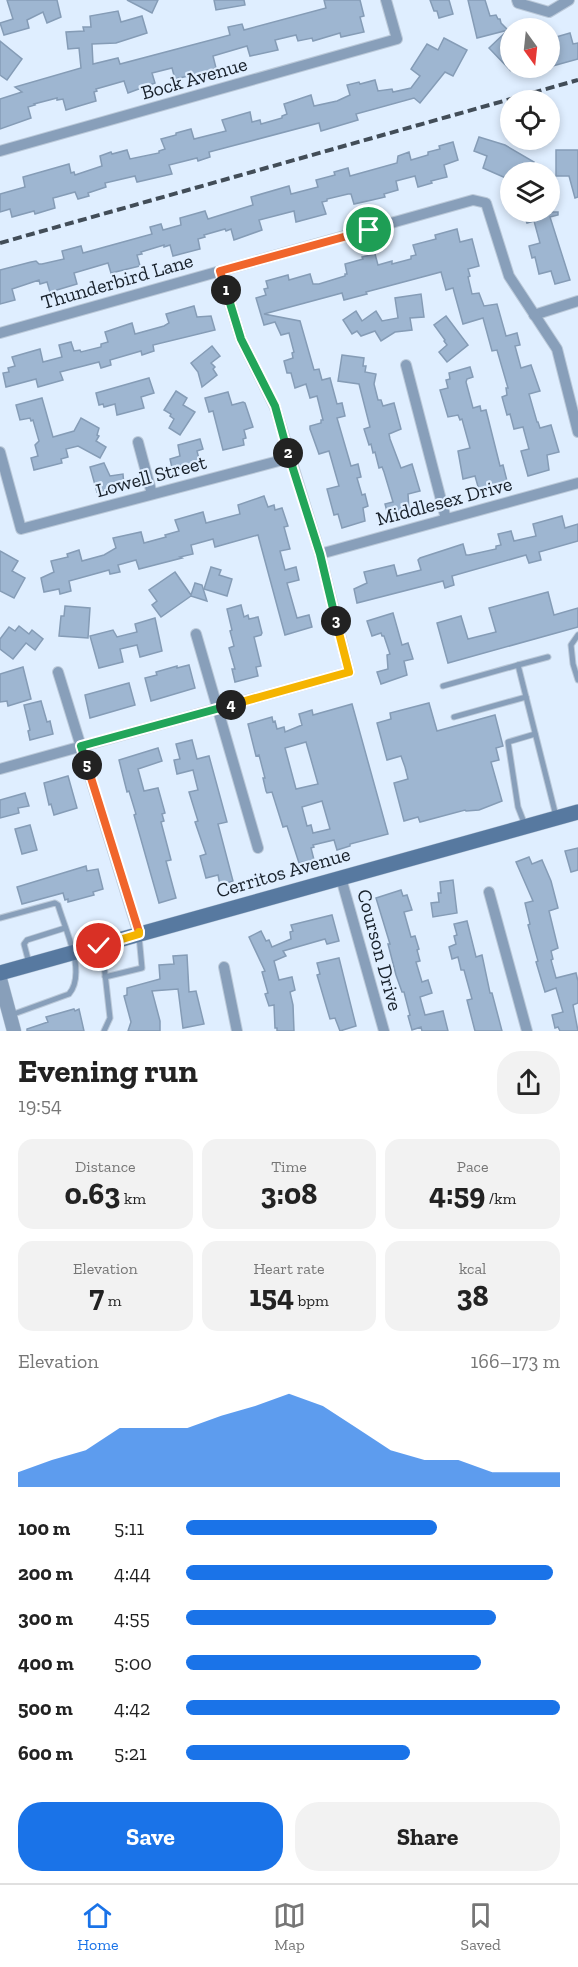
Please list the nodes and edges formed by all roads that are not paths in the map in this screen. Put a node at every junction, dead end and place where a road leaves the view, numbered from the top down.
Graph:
1 (386, 0) edge
2 (517, 0) edge
3 (569, 0) edge
4 (0, 151) edge
5 (220, 271) junction
6 (578, 301) edge
7 (534, 315) junction
8 (0, 333) edge
9 (406, 365) dead end
10 (578, 432) edge
11 (138, 442) dead end
12 (0, 452) edge
13 (290, 458) junction
14 (578, 483) edge
15 (152, 494) junction
16 (446, 519) junction
17 (320, 554) junction
18 (196, 634) dead end
19 (578, 635) edge
20 (548, 657) dead end
21 (518, 665) junction
22 (58, 672) dead end
23 (578, 680) edge
24 (443, 686) dead end
25 (526, 697) junction
26 (217, 708) junction
27 (454, 717) dead end
28 (535, 734) junction
29 (81, 746) junction
30 (0, 769) edge
31 (578, 812) edge
32 (556, 818) junction
33 (526, 826) junction
34 (258, 848) dead end
35 (341, 878) junction
36 (489, 892) dead end
37 (0, 918) edge
38 (65, 928) junction
39 (139, 934) junction
40 (102, 945) junction
41 (74, 953) junction
42 (30, 965) junction
43 (224, 967) dead end
44 (0, 974) edge
45 (105, 977) junction
46 (0, 979) edge
47 (10, 1016) junction
48 (14, 1031) edge
49 (104, 1031) edge
50 (237, 1031) edge
51 (384, 1031) edge
52 (527, 1031) edge

1 - 4 street, Bock Avenue
2 - 3 street
5 - 7 street, Thunderbird Lane
5 - 8 street, Thunderbird Lane
5 - 13 street
6 - 7 street
7 - 10 street
9 - 16 street
11 - 15 street
12 - 15 street, Lowell Street
13 - 15 street, Lowell Street
13 - 17 street
14 - 16 street, Middlesex Drive
16 - 17 street, Middlesex Drive
17 - 26 street
18 - 26 street
19 - 23 lane
20 - 21 lane
21 - 24 lane
21 - 25 lane
22 - 29 street
25 - 27 lane
25 - 28 lane
26 - 29 street
26 - 34 street
28 - 32 lane
28 - 33 lane
29 - 30 street
29 - 39 street
31 - 32 main road, Cerritos Avenue
32 - 33 main road, Cerritos Avenue
33 - 35 main road, Cerritos Avenue
35 - 39 main road, Cerritos Avenue
35 - 51 street, Courson Drive
36 - 52 street
37 - 38 lane
38 - 41 lane
38 - 42 lane
39 - 40 main road, Cerritos Avenue
39 - 45 lane
40 - 41 main road, Cerritos Avenue
40 - 45 lane
41 - 42 main road, Cerritos Avenue
41 - 47 lane
42 - 44 main road, Cerritos Avenue
43 - 50 street
45 - 49 lane
46 - 47 street
47 - 48 street

